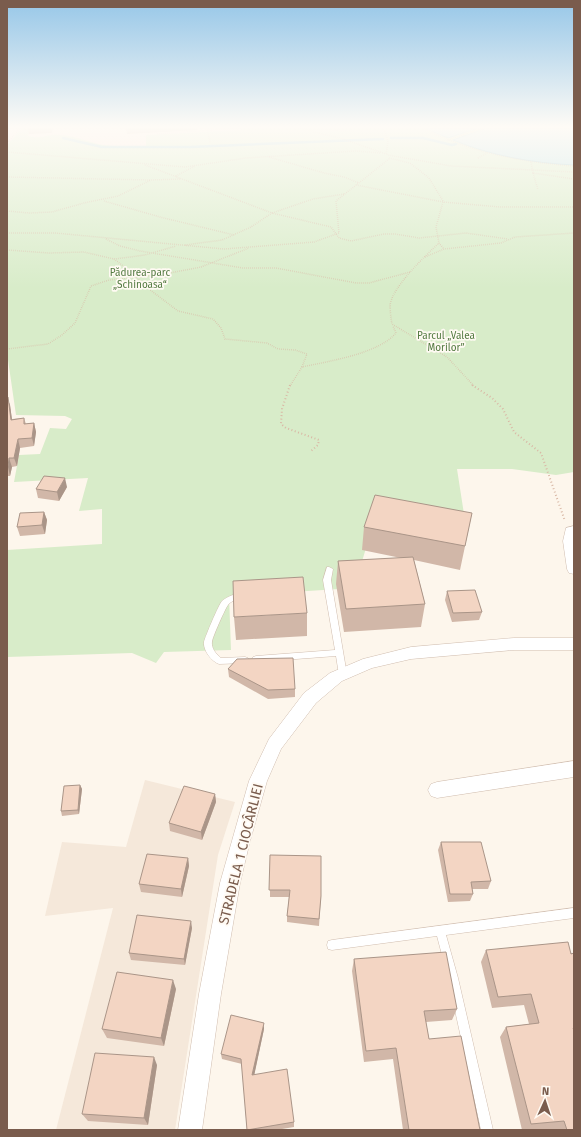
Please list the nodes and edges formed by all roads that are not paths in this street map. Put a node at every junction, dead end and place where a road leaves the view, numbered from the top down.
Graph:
1 (572, 531) edge
2 (329, 569) dead end
3 (574, 569) edge
4 (248, 594) edge
5 (574, 644) edge
6 (339, 653) junction
7 (343, 675) junction
8 (574, 769) edge
9 (437, 790) dead end
10 (574, 913) edge
11 (440, 930) junction
12 (332, 945) dead end
13 (190, 1130) edge
14 (487, 1130) edge

1 - 3 street
2 - 6 lane
4 - 6 lane
5 - 7 street, STRADELA 1 CIOCÂRLIEI
6 - 7 lane
7 - 13 street, STRADELA 1 CIOCÂRLIEI
8 - 9 street
10 - 11 lane
11 - 12 lane
11 - 14 lane

